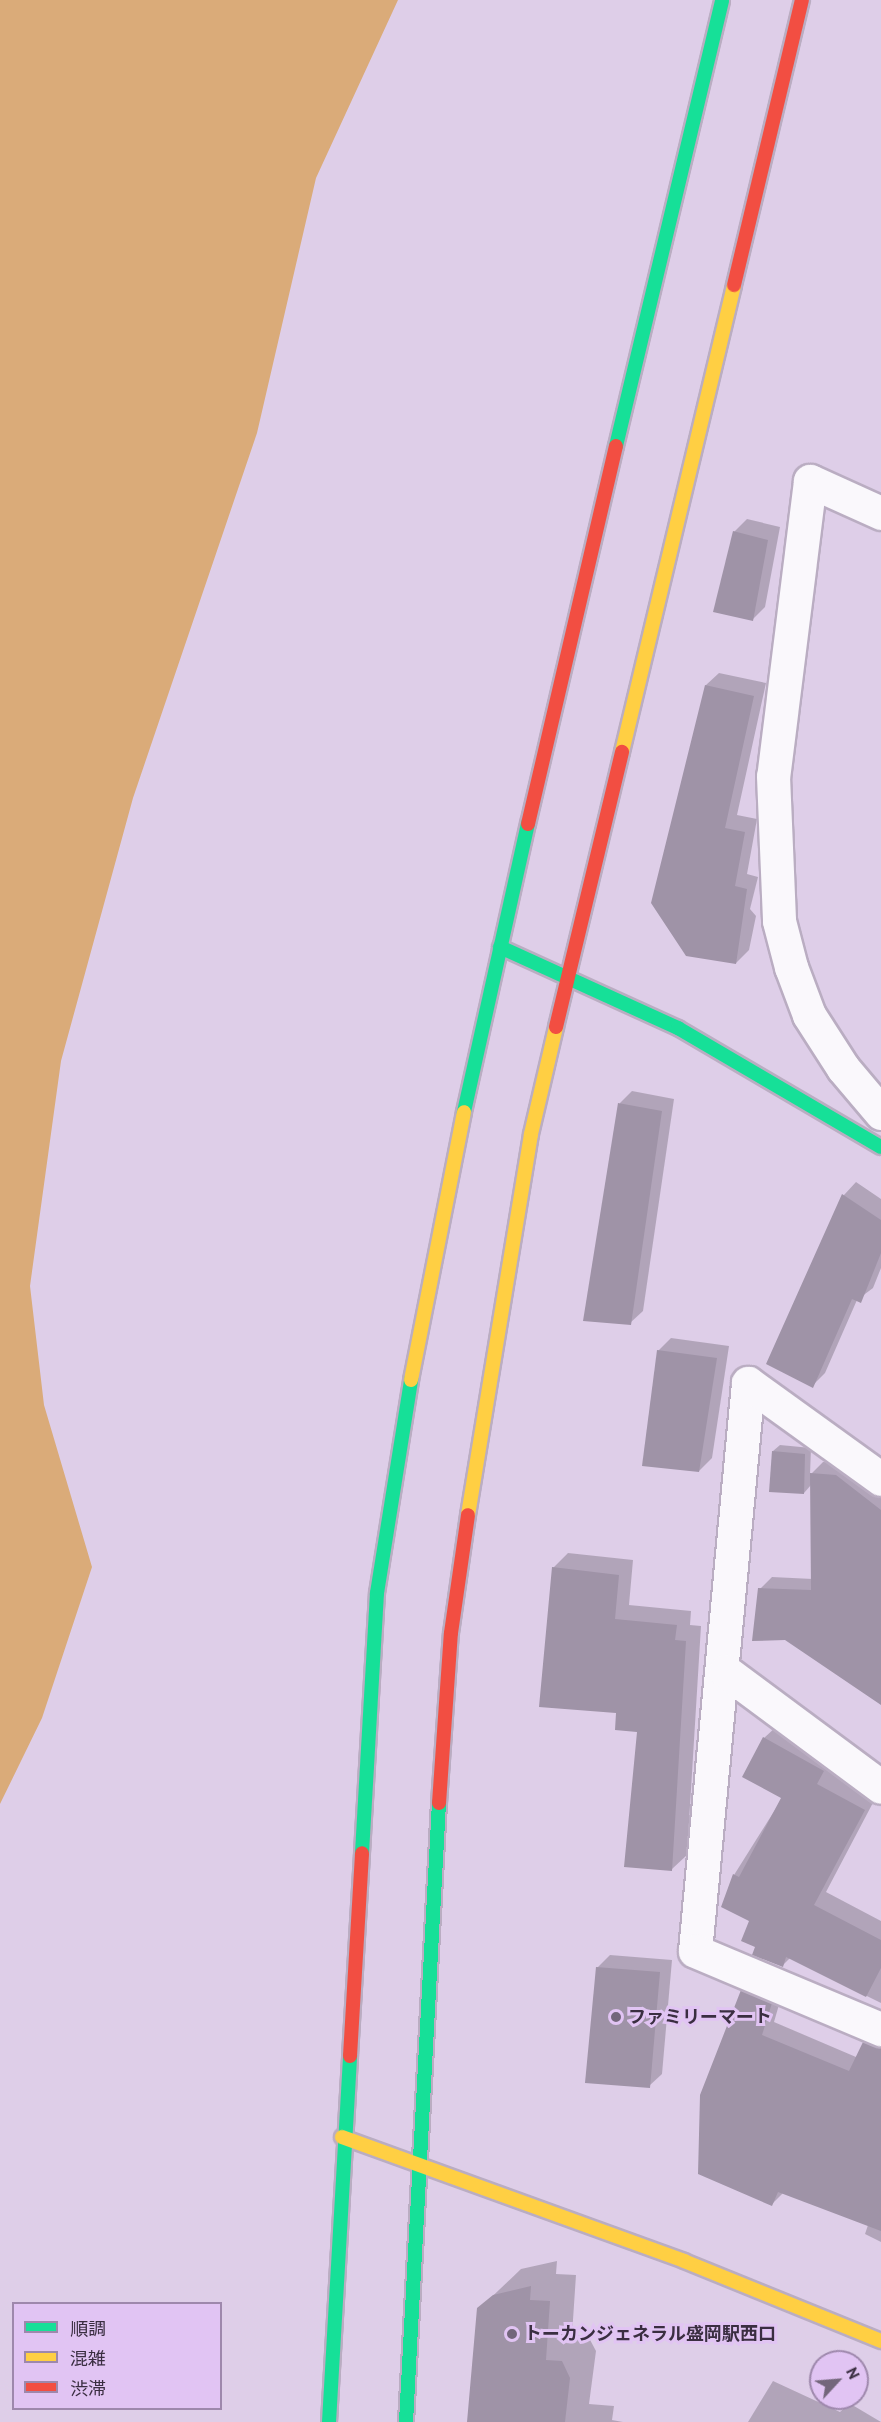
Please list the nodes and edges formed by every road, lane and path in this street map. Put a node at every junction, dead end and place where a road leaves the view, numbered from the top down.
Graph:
1 (722, 0) edge
2 (802, 0) edge
3 (881, 513) edge
4 (500, 947) junction
5 (567, 978) junction
6 (881, 1113) edge
7 (881, 1147) edge
8 (881, 1479) edge
9 (725, 1671) junction
10 (881, 1786) edge
11 (881, 2029) edge
12 (342, 2137) junction
13 (418, 2164) junction
14 (881, 2341) edge
15 (329, 2422) edge
16 (406, 2422) edge

1 - 4 street
2 - 5 street
3 - 6 street
4 - 5 street
4 - 12 street
5 - 7 street
5 - 13 street
8 - 9 street
9 - 10 street
9 - 11 street
12 - 13 street
12 - 15 street
13 - 14 street
13 - 16 street

